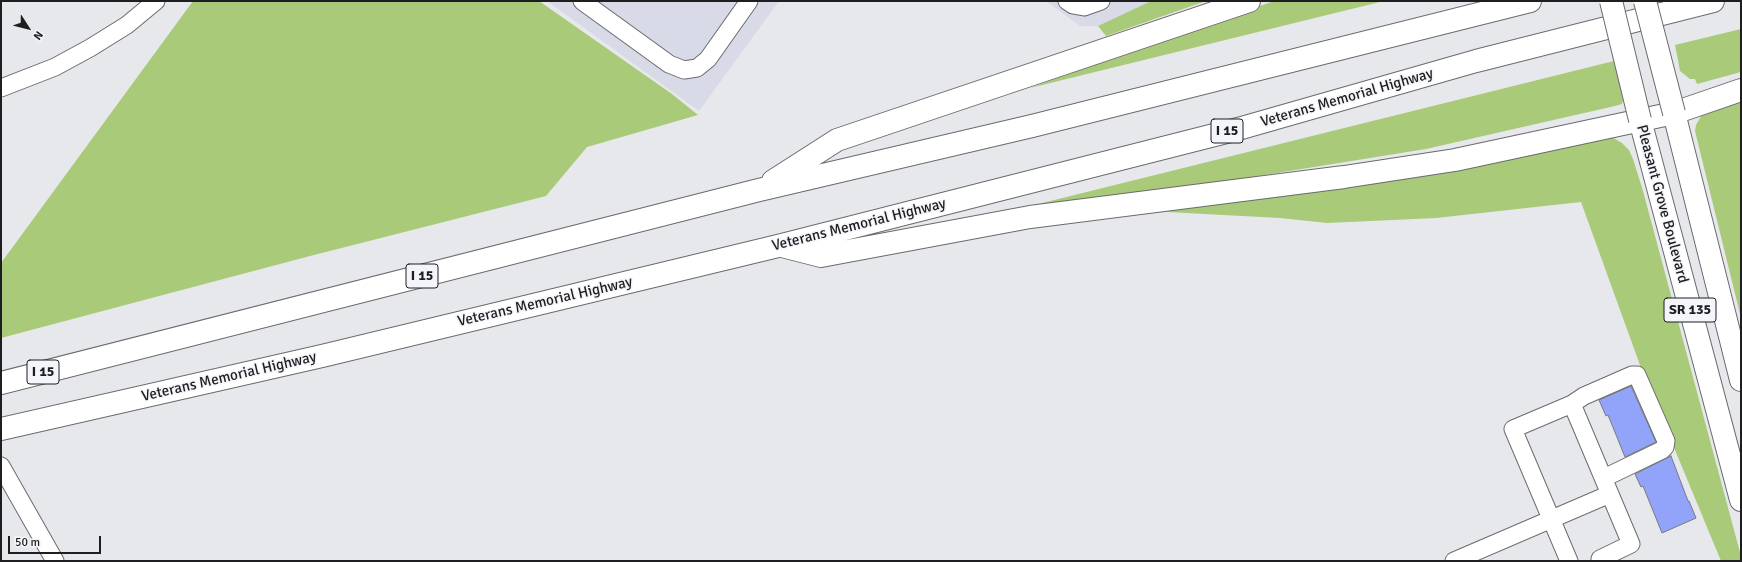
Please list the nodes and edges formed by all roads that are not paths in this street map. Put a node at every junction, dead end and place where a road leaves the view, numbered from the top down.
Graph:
1 (156, 1) edge
2 (582, 1) edge
3 (750, 1) edge
4 (1067, 1) edge
5 (1101, 1) edge
6 (1249, 1) edge
7 (1530, 1) edge
8 (1611, 1) edge
9 (1645, 1) edge
10 (1713, 1) edge
11 (1, 88) edge
12 (1741, 90) edge
13 (1674, 113) junction
14 (1640, 120) junction
15 (759, 190) junction
16 (778, 246) junction
17 (1741, 380) edge
18 (1, 383) edge
19 (1572, 404) junction
20 (1, 430) edge
21 (1, 466) edge
22 (1604, 478) junction
23 (1610, 494) junction
24 (1741, 500) edge
25 (1551, 520) junction
26 (55, 561) edge
27 (1454, 561) edge
28 (1569, 561) edge
29 (1601, 561) edge

1 - 11 street
2 - 3 street
4 - 5 street
6 - 15 main road
7 - 15 main road, I 15
8 - 14 main road, Pleasant Grove Boulevard / SR 135, bridge
9 - 13 main road, SR 135, bridge
10 - 16 main road, Veterans Memorial Highway / I 15
12 - 13 main road
13 - 14 main road
13 - 17 main road, SR 135
14 - 16 main road
14 - 24 main road, Pleasant Grove Boulevard / SR 135
15 - 18 main road, I 15
16 - 20 main road, Veterans Memorial Highway / I 15
19 - 22 street
19 - 22 street
19 - 25 street
21 - 26 street
22 - 23 street
23 - 25 street
23 - 29 street
25 - 27 street
25 - 28 street

